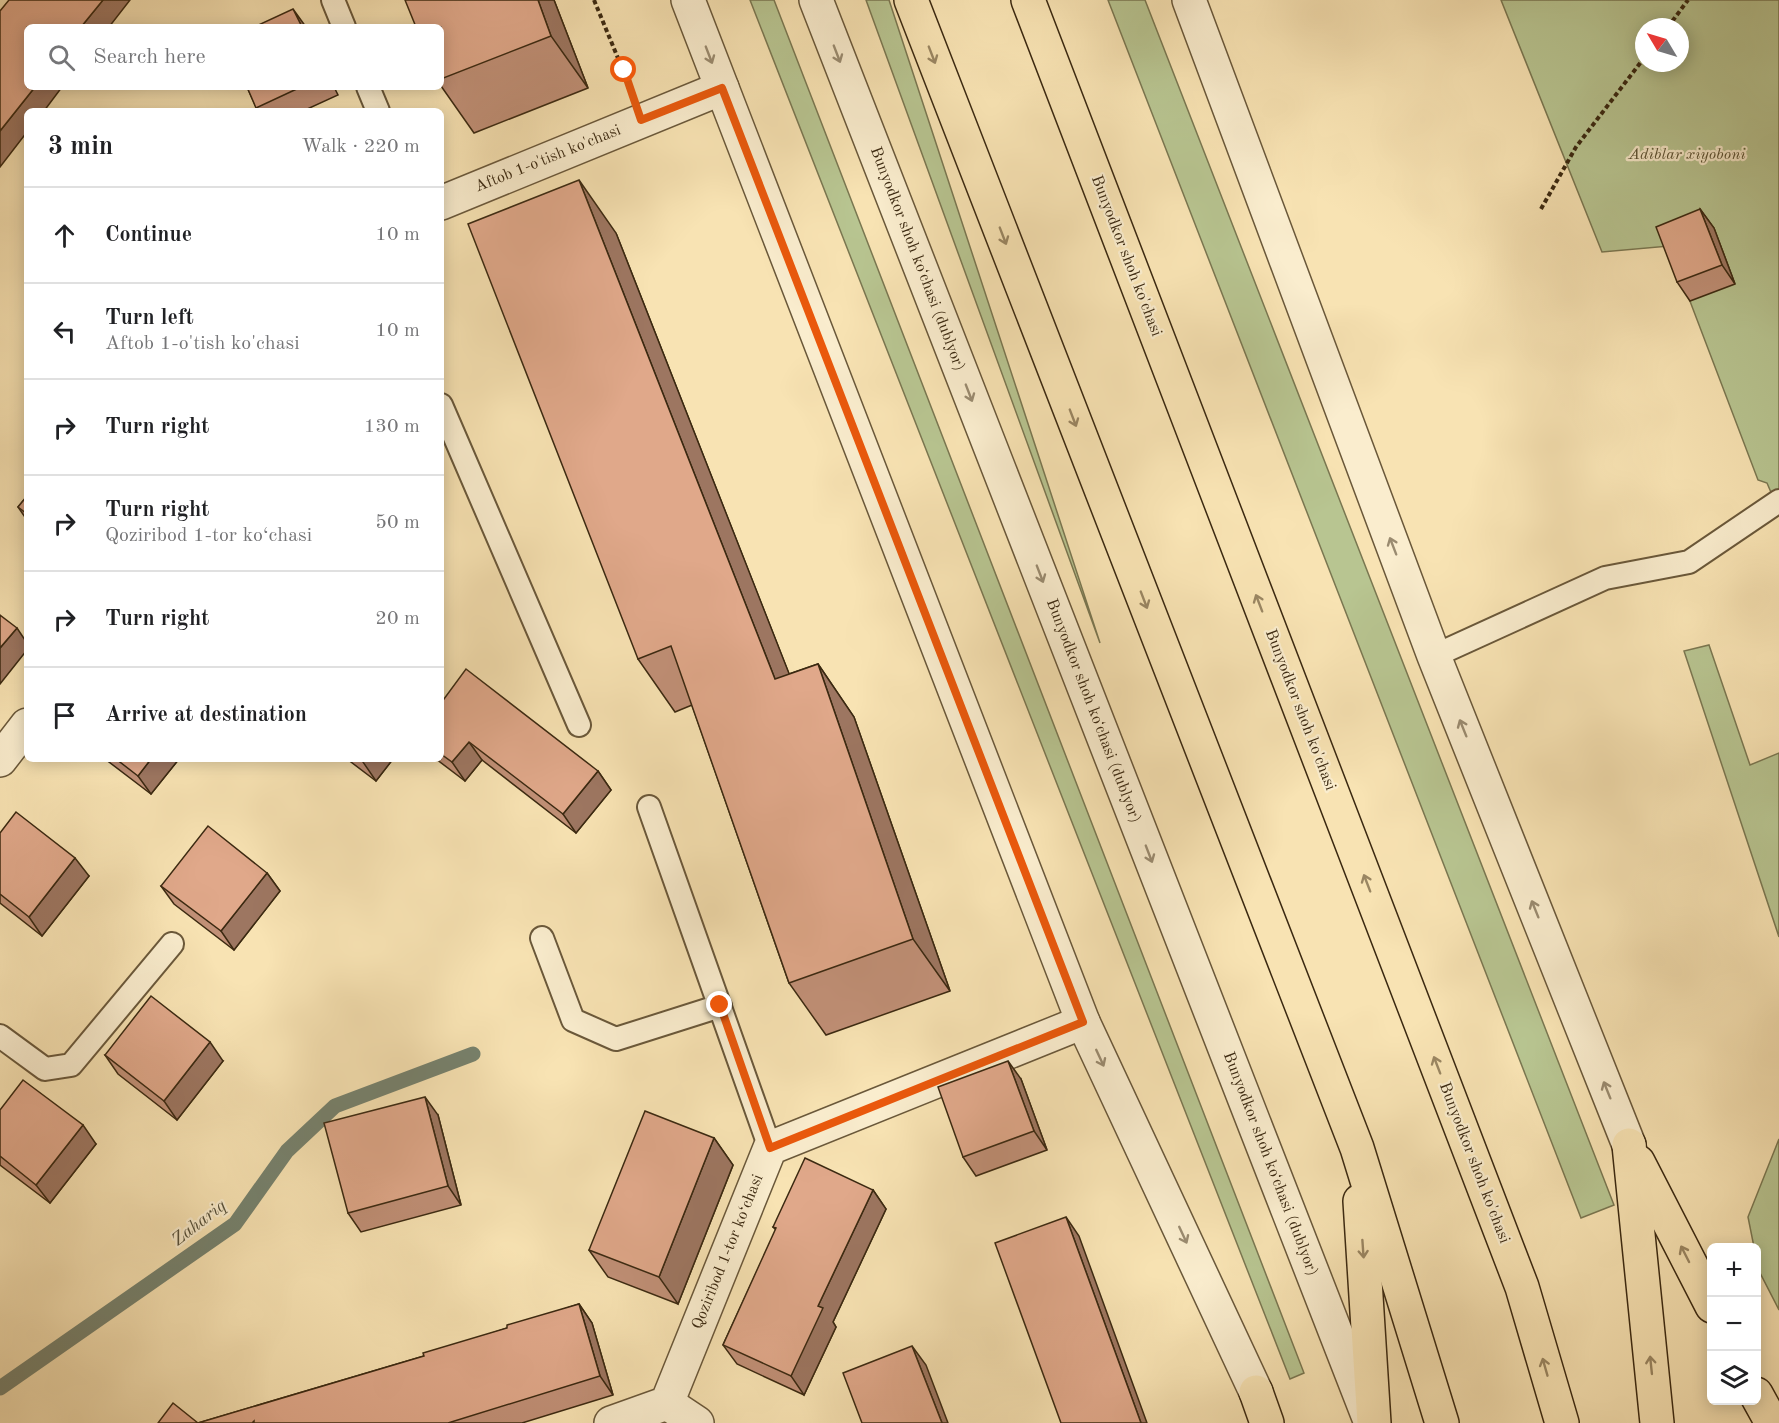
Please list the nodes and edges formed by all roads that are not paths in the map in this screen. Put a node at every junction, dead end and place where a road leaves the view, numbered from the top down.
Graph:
1 (333, 0) edge
2 (688, 0) edge
3 (816, 0) edge
4 (911, 0) edge
5 (1028, 0) edge
6 (1189, 0) edge
7 (343, 24) edge
8 (722, 88) junction
9 (369, 90) edge
10 (377, 108) edge
11 (444, 202) edge
12 (445, 429) edge
13 (1779, 501) edge
14 (1434, 656) junction
15 (579, 725) dead end
16 (24, 729) edge
17 (0, 760) edge
18 (649, 807) dead end
19 (542, 938) dead end
20 (172, 944) dead end
21 (720, 1005) junction
22 (1083, 1022) junction
23 (0, 1036) edge
24 (1629, 1145) junction
25 (770, 1148) junction
26 (1357, 1148) junction
27 (1707, 1297) edge
28 (1256, 1392) joint
29 (667, 1403) junction
30 (1761, 1403) edge
31 (611, 1423) edge
32 (697, 1423) edge
33 (1267, 1423) edge
34 (1372, 1423) edge
35 (1442, 1423) edge
36 (1562, 1423) edge
37 (1657, 1423) edge
38 (1772, 1423) edge

1 - 7 lane
2 -> 8 street
3 -> 34 street, Bunyodkor shoh koʻchasi (dublyor)
4 -> 26 main road
36 -> 5 main road, Bunyodkor shoh ko'chasi
14 -> 6 street
8 - 11 street, Aftob 1-o'tish ko'chasi
8 - 22 street
9 - 10 lane
12 - 15 lane
13 - 14 lane
24 -> 14 street
16 - 17 street
18 - 21 lane
19 - 21 lane
20 - 23 lane
21 - 25 lane
22 - 25 street
22 -> 28 street
27 -> 24 main road
37 -> 24 main road
25 - 29 street, Qoziribod 1-tor ko‘chasi
26 -> 34 main road
26 - 35 main road
28 - 33 main road
29 - 31 street
29 - 32 street
30 - 38 main road

